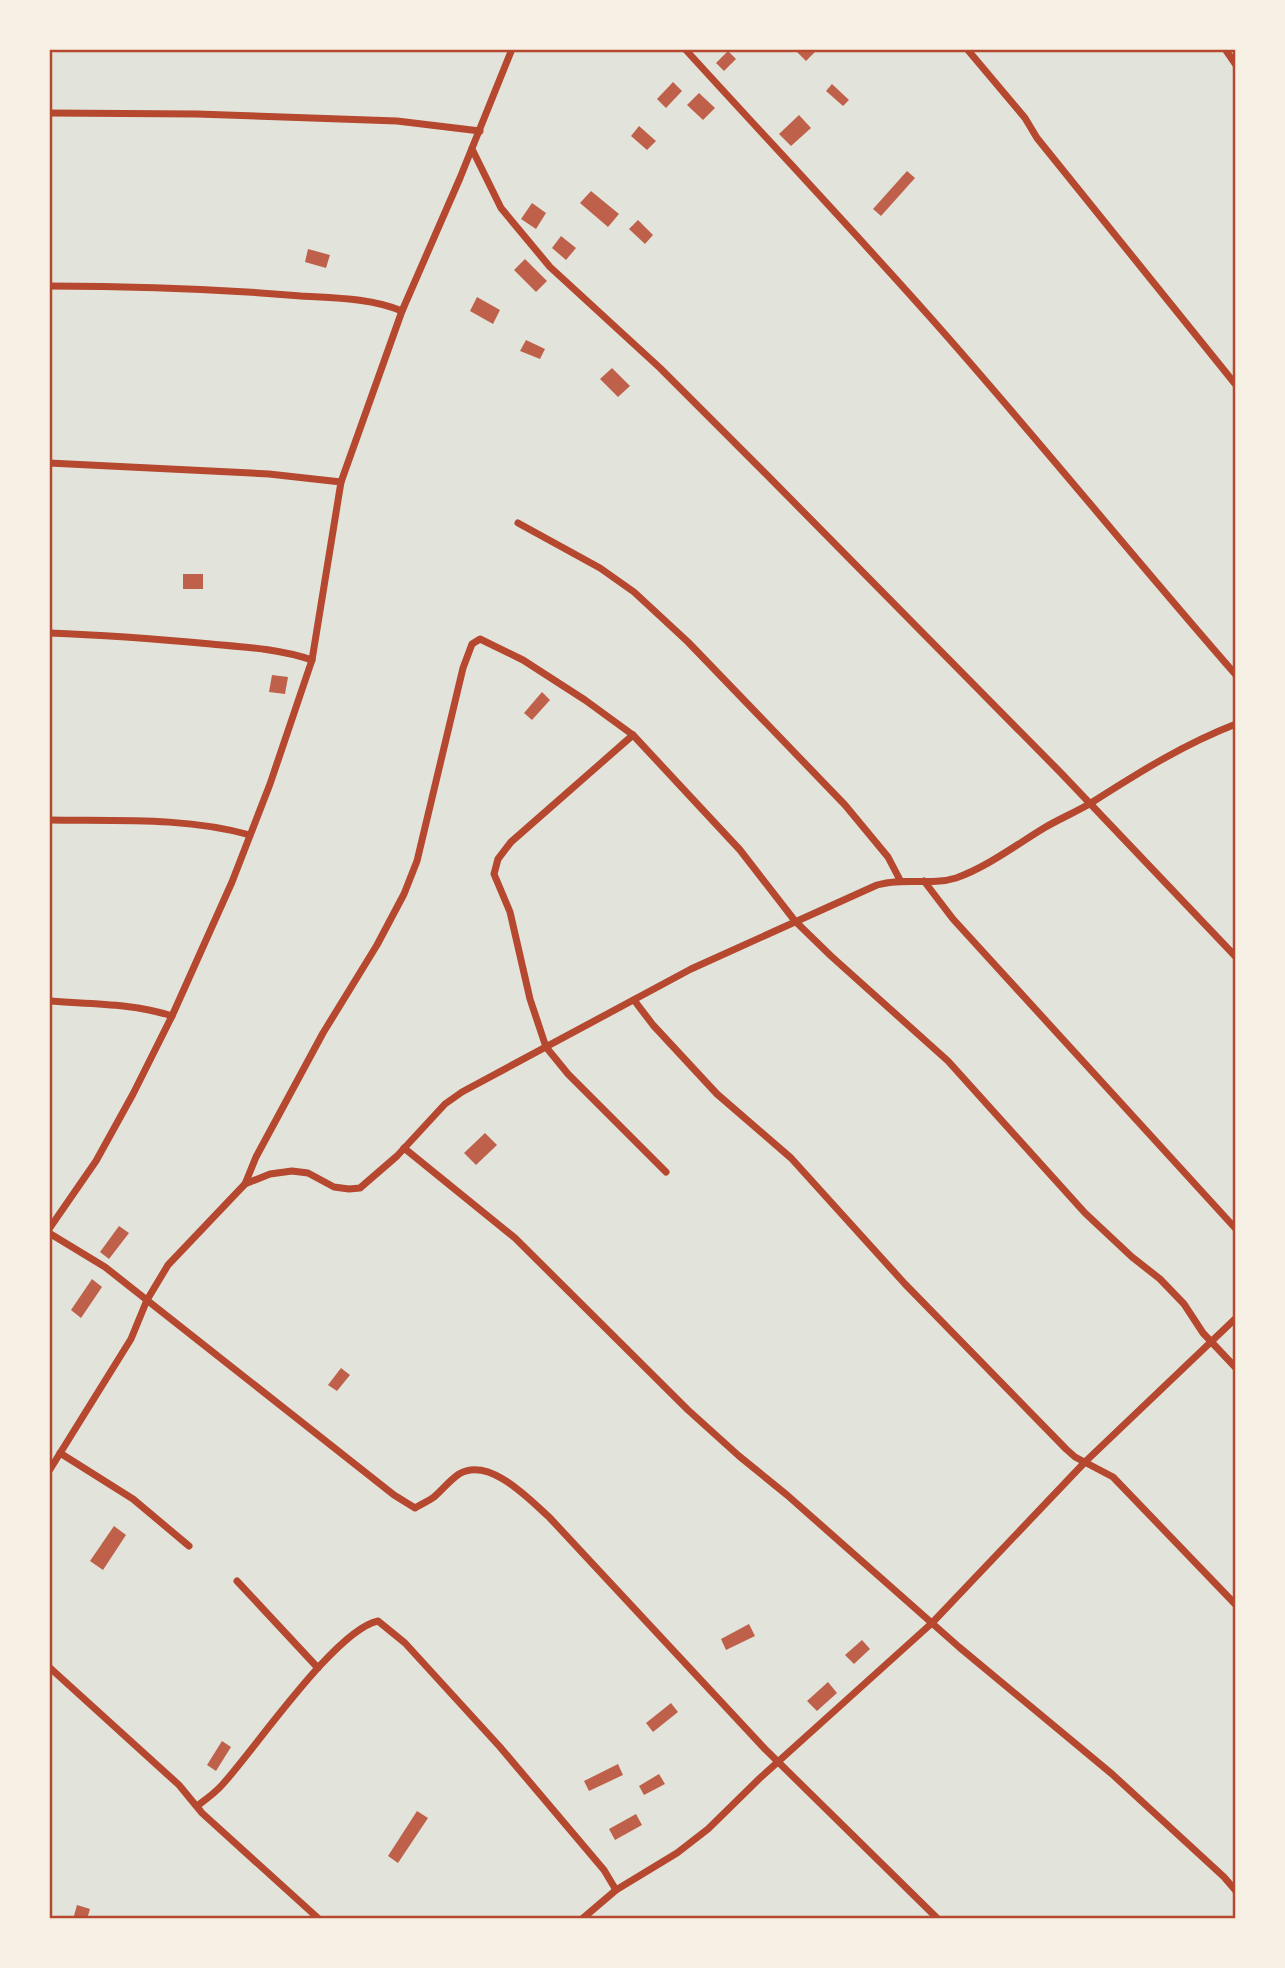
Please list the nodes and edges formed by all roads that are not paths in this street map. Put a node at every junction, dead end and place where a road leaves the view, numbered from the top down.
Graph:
1 (513, 49) edge
2 (685, 49) edge
3 (967, 49) edge
4 (1225, 49) edge
5 (1236, 65) edge
6 (49, 113) edge
7 (480, 131) junction
8 (472, 149) junction
9 (49, 286) edge
10 (402, 311) junction
11 (1236, 385) edge
12 (49, 463) edge
13 (341, 482) junction
14 (518, 523) dead end
15 (49, 633) edge
16 (312, 660) junction
17 (1236, 675) edge
18 (1236, 724) edge
19 (633, 735) junction
20 (1089, 804) junction
21 (49, 820) edge
22 (250, 835) junction
23 (900, 880) junction
24 (924, 881) junction
25 (795, 921) junction
26 (1236, 957) edge
27 (634, 1000) junction
28 (49, 1001) edge
29 (172, 1016) junction
30 (547, 1047) junction
31 (404, 1148) junction
32 (666, 1172) dead end
33 (244, 1184) junction
34 (1236, 1229) edge
35 (49, 1231) edge
36 (147, 1300) junction
37 (1236, 1318) edge
38 (1212, 1342) junction
39 (1236, 1368) edge
40 (60, 1453) junction
41 (1085, 1461) junction
42 (49, 1471) edge
43 (189, 1546) dead end
44 (237, 1581) dead end
45 (1236, 1605) edge
46 (932, 1623) junction
47 (49, 1667) edge
48 (318, 1668) junction
49 (778, 1762) junction
50 (197, 1806) junction
51 (616, 1890) junction
52 (1236, 1891) edge
53 (319, 1919) edge
54 (582, 1919) edge
55 (938, 1919) edge

1 - 7 street
2 - 17 street
3 - 11 street
4 - 5 street
6 - 7 street
7 - 8 street
8 - 10 street
8 - 20 street
9 - 10 street
10 - 13 street
12 - 13 street
13 - 16 street
14 - 23 street
15 - 16 street
16 - 22 street
18 - 20 street
19 - 25 street
19 - 30 street
19 - 33 street
20 - 24 street
20 - 26 street
21 - 22 street
22 - 29 street
23 - 24 street
23 - 25 street
24 - 34 street
25 - 27 street
25 - 38 street
27 - 30 street
27 - 41 street
28 - 29 street
29 - 35 street
30 - 31 street
30 - 32 street
31 - 33 street
31 - 46 street
33 - 36 street
35 - 36 street
36 - 40 street
36 - 49 street
37 - 38 street
38 - 39 street
38 - 41 street
40 - 42 street
40 - 43 street
41 - 45 street
41 - 46 street
44 - 48 street
46 - 49 street
46 - 52 street
47 - 50 street
48 - 50 street
48 - 51 street
49 - 51 street
49 - 55 street
50 - 53 street
51 - 54 street

